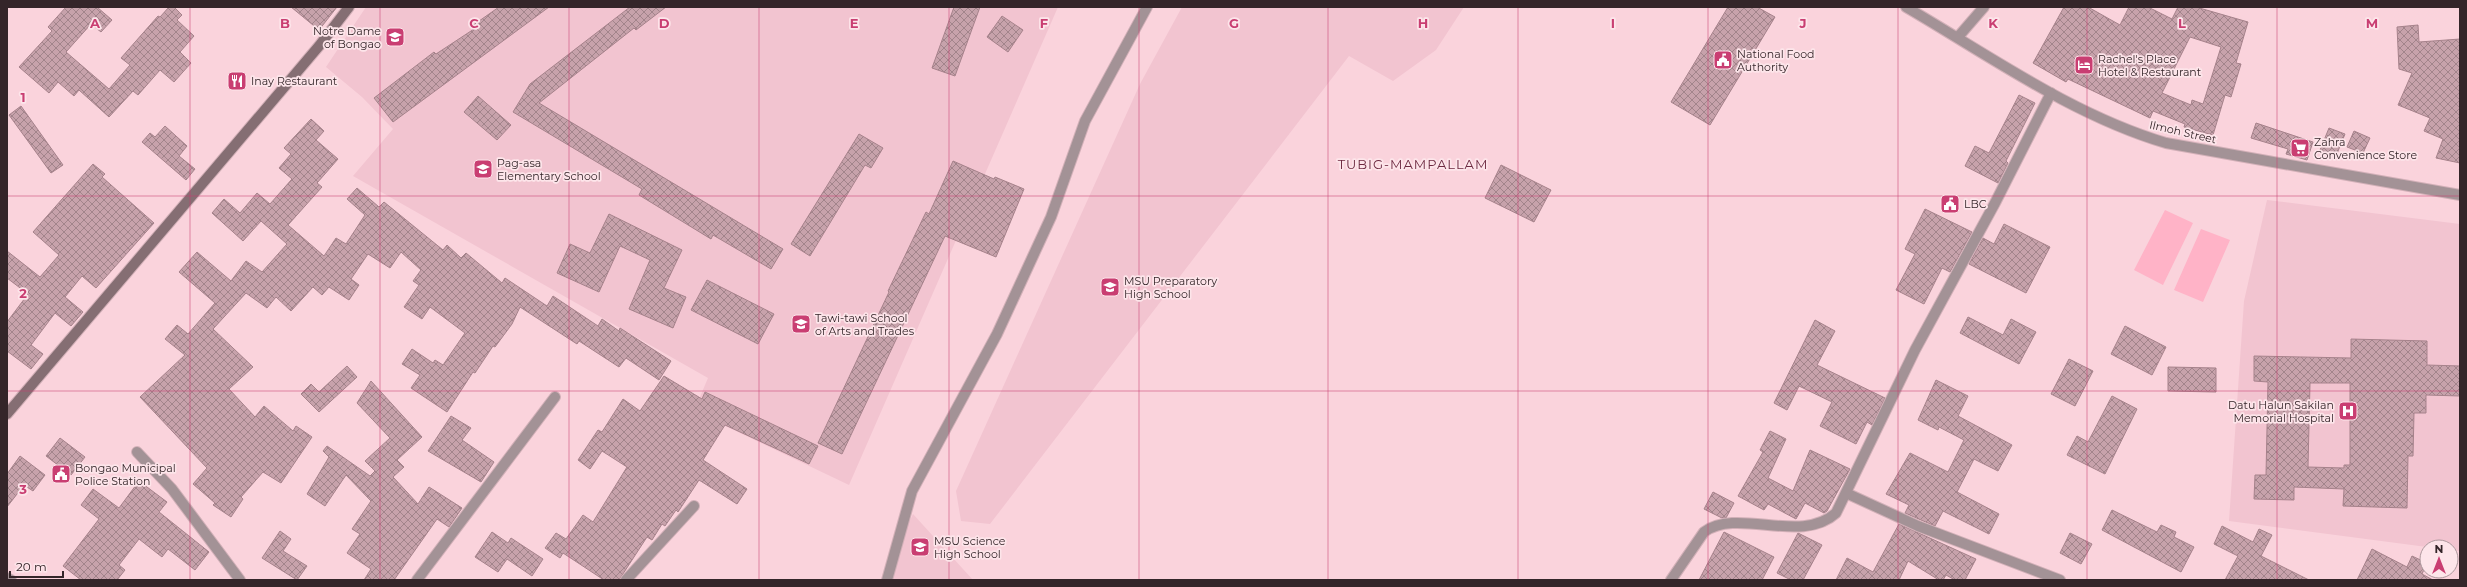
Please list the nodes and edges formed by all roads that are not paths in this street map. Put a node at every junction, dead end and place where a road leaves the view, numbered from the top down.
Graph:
1 (349, 7) edge
2 (1147, 7) edge
3 (1906, 7) edge
4 (1984, 7) edge
5 (1958, 37) junction
6 (2051, 93) junction
7 (2460, 194) edge
8 (555, 397) dead end
9 (7, 414) edge
10 (137, 452) dead end
11 (1846, 493) junction
12 (694, 506) dead end
13 (7, 578) edge
14 (11, 580) edge
15 (240, 580) edge
16 (417, 580) edge
17 (626, 580) edge
18 (887, 580) edge
19 (1671, 580) edge
20 (2060, 580) edge

1 - 9 main road
2 - 18 street
3 - 5 street, Ilmoh Street
4 - 5 street
5 - 6 street, Ilmoh Street
6 - 7 street, Ilmoh Street
6 - 11 street
8 - 16 street
10 - 15 street
11 - 19 street
11 - 20 street
12 - 17 street
13 - 14 street

